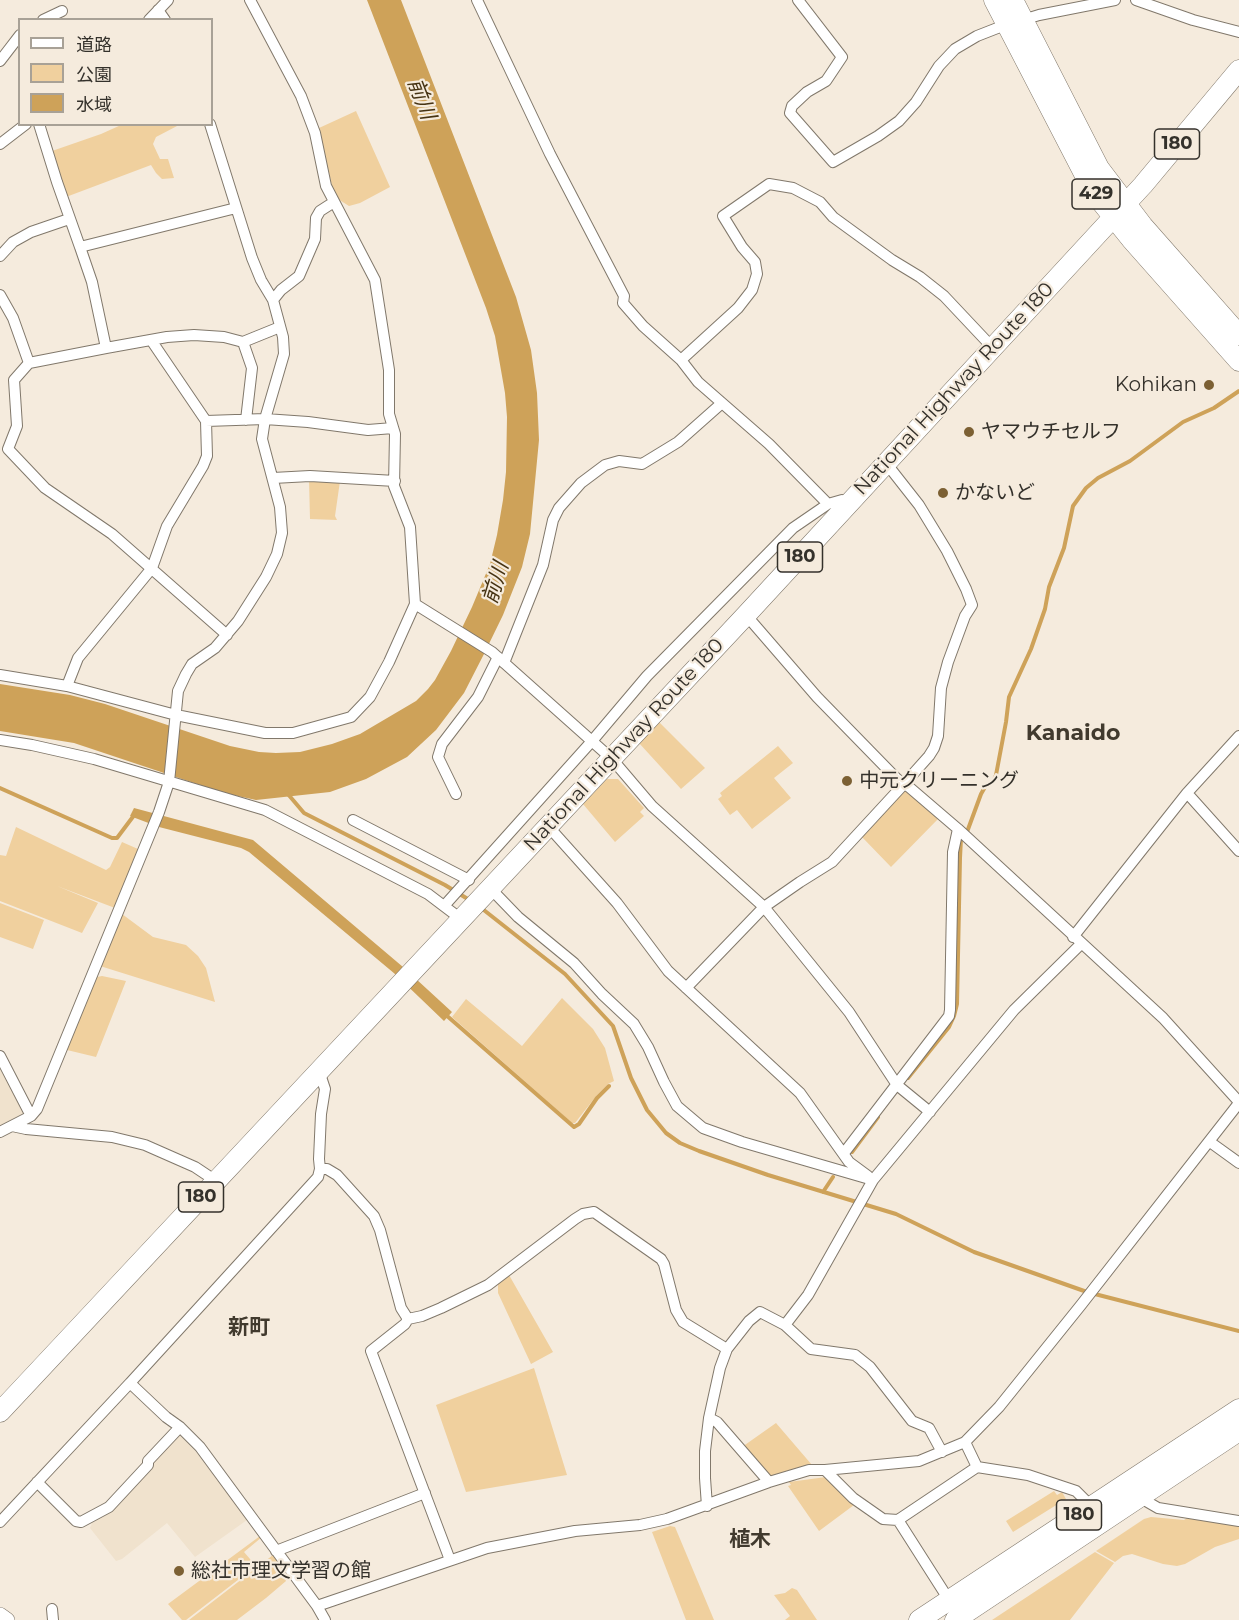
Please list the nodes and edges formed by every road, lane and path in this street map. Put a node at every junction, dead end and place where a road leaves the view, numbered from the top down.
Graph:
1 (168, 0) edge
2 (250, 0) edge
3 (477, 0) edge
4 (798, 0) edge
5 (994, 0) edge
6 (1013, 0) edge
7 (1114, 0) edge
8 (1136, 0) edge
9 (1102, 1) edge
10 (1067, 4) edge
11 (158, 10) junction
12 (62, 11) dead end
13 (47, 18) edge
14 (151, 18) edge
15 (164, 18) edge
16 (1015, 22) junction
17 (1239, 32) edge
18 (18, 38) edge
19 (0, 61) edge
20 (1239, 70) edge
21 (23, 126) edge
22 (40, 126) edge
23 (211, 126) edge
24 (0, 144) edge
25 (334, 202) junction
26 (236, 208) junction
27 (1120, 210) junction
28 (69, 219) junction
29 (80, 247) junction
30 (0, 256) edge
31 (0, 295) edge
32 (273, 300) junction
33 (280, 327) junction
34 (1239, 335) edge
35 (151, 340) junction
36 (243, 342) junction
37 (992, 347) junction
38 (106, 348) junction
39 (681, 360) junction
40 (1239, 361) edge
41 (29, 363) junction
42 (722, 403) junction
43 (265, 419) junction
44 (246, 420) junction
45 (206, 421) junction
46 (393, 428) junction
47 (9, 448) junction
48 (0, 457) edge
49 (886, 463) junction
50 (273, 478) junction
51 (395, 481) junction
52 (849, 503) junction
53 (828, 504) junction
54 (152, 568) junction
55 (415, 604) junction
56 (746, 615) junction
57 (227, 635) junction
58 (498, 658) junction
59 (0, 675) edge
60 (67, 686) junction
61 (176, 718) junction
62 (1239, 736) edge
63 (0, 740) edge
64 (592, 741) junction
65 (612, 759) junction
66 (169, 780) junction
67 (904, 784) junction
68 (1186, 793) junction
69 (456, 794) dead end
70 (353, 820) dead end
71 (548, 826) junction
72 (962, 833) junction
73 (1239, 851) edge
74 (467, 881) junction
75 (487, 891) junction
76 (446, 904) junction
77 (764, 907) junction
78 (463, 916) junction
79 (1077, 940) junction
80 (686, 988) junction
81 (0, 1056) edge
82 (319, 1071) junction
83 (900, 1087) junction
84 (1239, 1102) edge
85 (930, 1112) junction
86 (31, 1116) junction
87 (12, 1126) junction
88 (0, 1132) edge
89 (1210, 1142) junction
90 (844, 1153) junction
91 (1239, 1163) edge
92 (320, 1169) junction
93 (216, 1181) junction
94 (872, 1183) junction
95 (408, 1319) junction
96 (785, 1325) junction
97 (727, 1349) junction
98 (130, 1383) junction
99 (1239, 1409) edge
100 (0, 1412) edge
101 (709, 1418) junction
102 (180, 1427) junction
103 (1239, 1431) edge
104 (965, 1442) junction
105 (942, 1452) junction
106 (977, 1467) junction
107 (825, 1470) junction
108 (38, 1482) junction
109 (769, 1482) junction
110 (424, 1493) junction
111 (1127, 1498) junction
112 (707, 1506) junction
113 (1092, 1507) junction
114 (898, 1520) junction
115 (1239, 1521) edge
116 (0, 1522) edge
117 (276, 1551) junction
118 (450, 1560) junction
119 (950, 1600) junction
120 (317, 1606) junction
121 (0, 1615) edge
122 (7, 1620) edge
123 (325, 1620) edge
124 (919, 1620) edge
125 (953, 1620) edge

1 - 11 street
2 - 25 street
3 - 39 street
4 - 16 street
5 - 16 highway, 429
6 - 16 highway, 429
7 - 9 street
8 - 17 street
9 - 10 street
10 - 16 street
11 - 14 street
11 - 15 street
12 - 13 street
16 - 27 highway, 429
18 - 19 street
20 - 27 highway, National Highway Route 180 / 180
21 - 24 street
22 - 28 street
23 - 26 street
25 - 32 street
25 - 46 street
26 - 29 street
26 - 32 street
27 - 34 highway, 429
27 - 37 highway, National Highway Route 180 / 180
27 - 40 highway, 429
28 - 29 street
28 - 30 street
29 - 38 street
31 - 41 street
32 - 33 street
33 - 36 street
33 - 43 street
35 - 36 street
35 - 38 street
35 - 45 street
36 - 44 street
37 - 39 street
37 - 49 highway, National Highway Route 180 / 180
38 - 41 street
39 - 42 street
41 - 47 street
42 - 53 street
42 - 58 street
43 - 44 street
43 - 46 street
43 - 50 street
44 - 45 street
45 - 54 street
46 - 51 street
47 - 48 street
47 - 54 street
49 - 52 highway, National Highway Route 180 / 180
49 - 67 street
50 - 51 street
50 - 57 street
51 - 55 street
52 - 53 street
52 - 56 highway, National Highway Route 180 / 180
53 - 64 street
54 - 57 street
54 - 60 street
55 - 58 street
55 - 61 street
56 - 65 highway, National Highway Route 180 / 180
56 - 67 street
57 - 61 street
58 - 64 street
58 - 69 street
59 - 60 street
60 - 61 street
61 - 66 street
62 - 68 street
63 - 66 street
64 - 65 street
64 - 74 street
65 - 71 highway, National Highway Route 180 / 180
65 - 77 street
66 - 76 street
66 - 86 street
67 - 72 street
67 - 77 street
68 - 73 street
68 - 79 street
70 - 74 street
71 - 75 highway, National Highway Route 180 / 180
71 - 80 street
72 - 79 street
72 - 83 street
74 - 76 street
75 - 78 highway, National Highway Route 180 / 180
75 - 94 street
76 - 78 street
77 - 80 street
77 - 83 street
78 - 82 highway, National Highway Route 180 / 180
79 - 84 street
79 - 85 street
80 - 90 street
81 - 86 street
82 - 92 street
82 - 93 highway, National Highway Route 180 / 180
83 - 85 street
83 - 90 street
84 - 89 street
85 - 94 street
86 - 87 street
87 - 88 street
87 - 93 street
89 - 91 street
89 - 104 street
90 - 94 street
92 - 95 street
92 - 98 street
93 - 100 highway, National Highway Route 180 / 180
94 - 96 street
95 - 97 street
95 - 110 street
96 - 97 street
96 - 105 street
97 - 101 street
98 - 102 street
98 - 108 street
99 - 111 highway, 180
101 - 109 street
101 - 112 street
102 - 108 street
102 - 117 street
103 - 111 highway, 180
104 - 105 street
104 - 106 street
105 - 107 street
106 - 113 street
106 - 114 street
107 - 109 street
107 - 114 street
108 - 116 street
109 - 112 street
110 - 117 street
110 - 118 street
111 - 113 highway, 180
111 - 115 street
111 - 125 highway, 180
112 - 118 street
113 - 119 highway, 180
114 - 119 street
117 - 120 street
118 - 120 street
119 - 124 highway, 180
119 - 125 street
120 - 123 street
121 - 122 street

